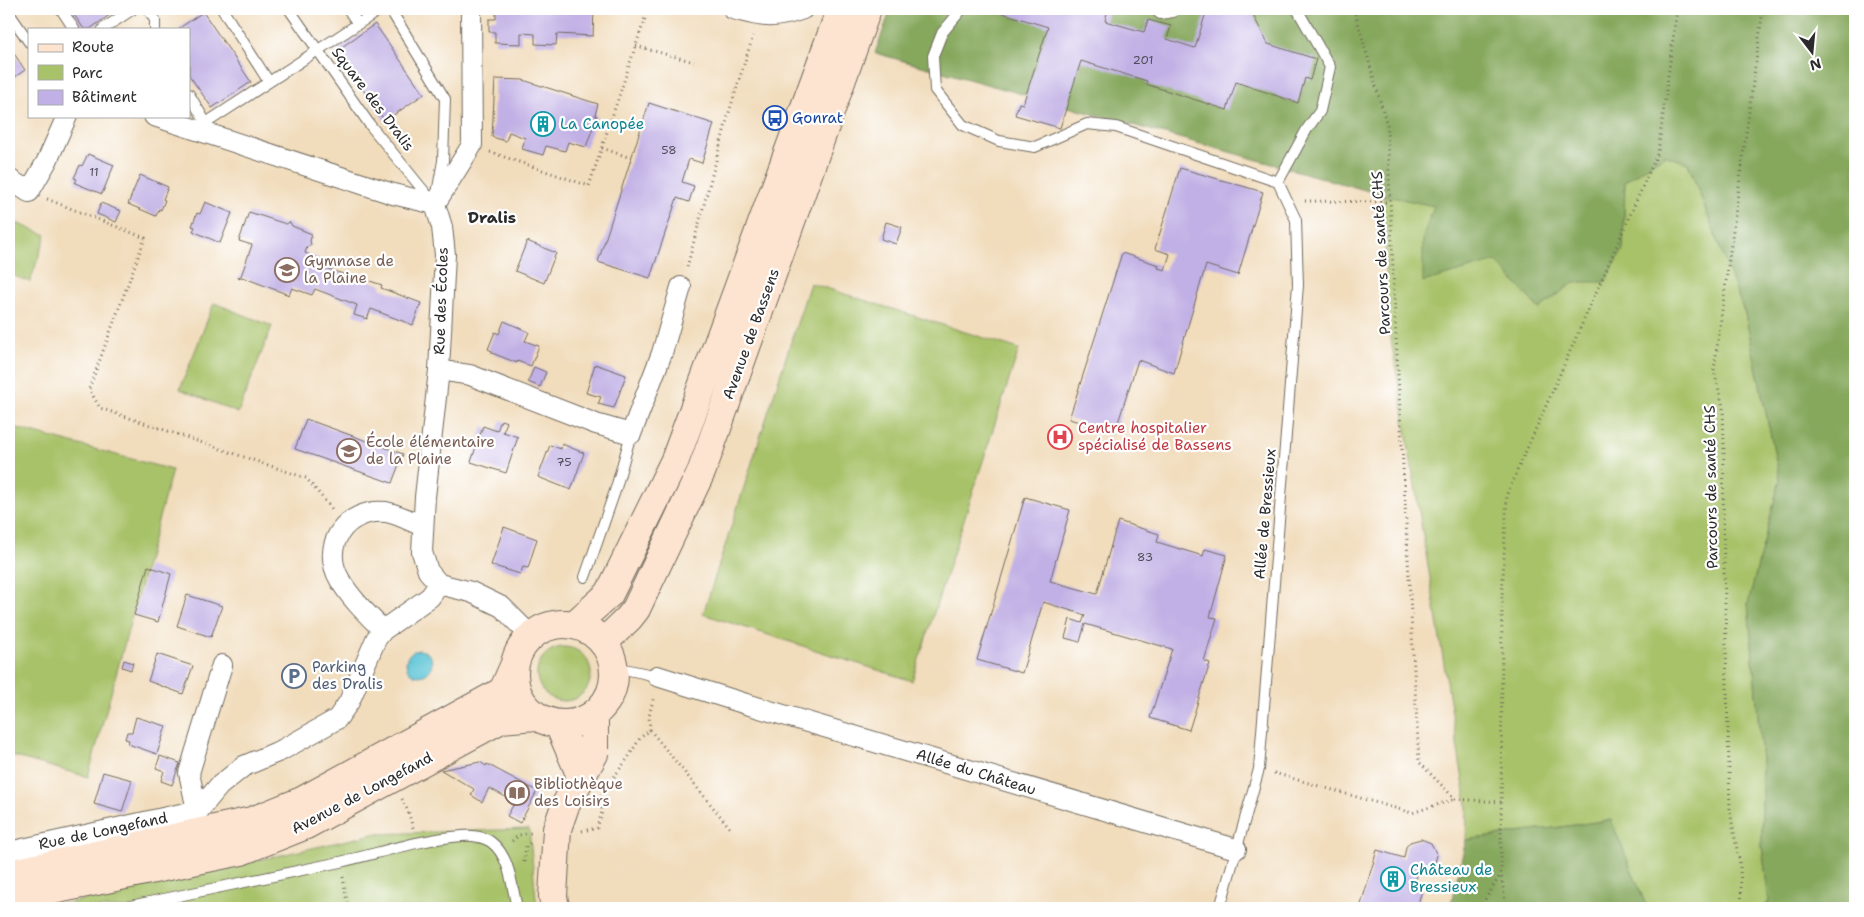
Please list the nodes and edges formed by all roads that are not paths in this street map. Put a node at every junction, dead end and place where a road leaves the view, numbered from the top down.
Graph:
1 (61, 9) edge
2 (133, 9) edge
3 (148, 9) edge
4 (222, 9) edge
5 (289, 9) edge
6 (348, 9) edge
7 (380, 9) edge
8 (390, 9) edge
9 (471, 9) edge
10 (733, 9) edge
11 (803, 9) edge
12 (841, 9) edge
13 (867, 9) edge
14 (962, 9) edge
15 (1154, 9) edge
16 (1176, 9) edge
17 (1297, 9) edge
18 (9, 13) edge
19 (358, 24) junction
20 (73, 28) edge
21 (104, 28) edge
22 (155, 28) edge
23 (28, 41) edge
24 (318, 50) junction
25 (269, 82) junction
26 (190, 96) edge
27 (66, 118) edge
28 (162, 118) edge
29 (211, 130) junction
30 (9, 179) edge
31 (1278, 182) junction
32 (435, 204) junction
33 (681, 287) road end
34 (439, 370) junction
35 (631, 434) junction
36 (423, 526) junction
37 (585, 577) dead end
38 (439, 584) junction
39 (574, 625) junction
40 (383, 630) junction
41 (531, 636) junction
42 (604, 642) junction
43 (222, 665) dead end
44 (514, 666) junction
45 (614, 667) junction
46 (657, 676) joint
47 (594, 715) junction
48 (547, 720) junction
49 (580, 776) junction
50 (197, 810) junction
51 (1236, 849) junction
52 (9, 852) edge
53 (9, 874) edge
54 (9, 899) edge
55 (121, 908) edge
56 (517, 908) edge
57 (555, 908) edge
58 (1220, 908) edge

1 - 20 lane
2 - 21 lane
3 - 22 lane
4 - 25 lane
5 - 24 lane, Square des Dralis
6 - 19 lane
7 - 19 lane
8 - 32 lane
9 - 32 street
10 - 11 street
12 - 39 main road, Avenue de Bassens
13 - 42 main road, Avenue de Bassens
14 - 31 lane
15 - 16 lane
17 - 31 lane
18 - 23 lane
19 - 24 lane
24 - 25 lane
24 - 32 lane, Square des Dralis
25 - 29 lane
26 - 29 lane
27 - 30 street
28 - 29 street
29 - 32 street
31 - 51 lane, Allée de Bressieux
32 - 34 street, Rue des Écoles
33 - 35 street
34 - 35 street, Rue des Écoles
34 - 36 street
35 - 37 lane
36 - 38 street
36 - 40 street
38 - 40 street
38 - 41 street
39 - 41 main road
39 - 42 main road
40 - 50 street
41 - 44 main road
42 - 45 main road
43 - 50 street
44 - 48 main road
44 - 53 main road, Avenue de Longefand
45 - 46 lane
45 - 47 main road
46 - 51 street, Allée du Château
47 - 48 main road
47 - 49 main road
48 - 49 main road
48 - 54 main road, Avenue de Longefand
49 - 57 main road
50 - 52 street, Rue de Longefand
51 - 58 lane
55 - 56 lane

